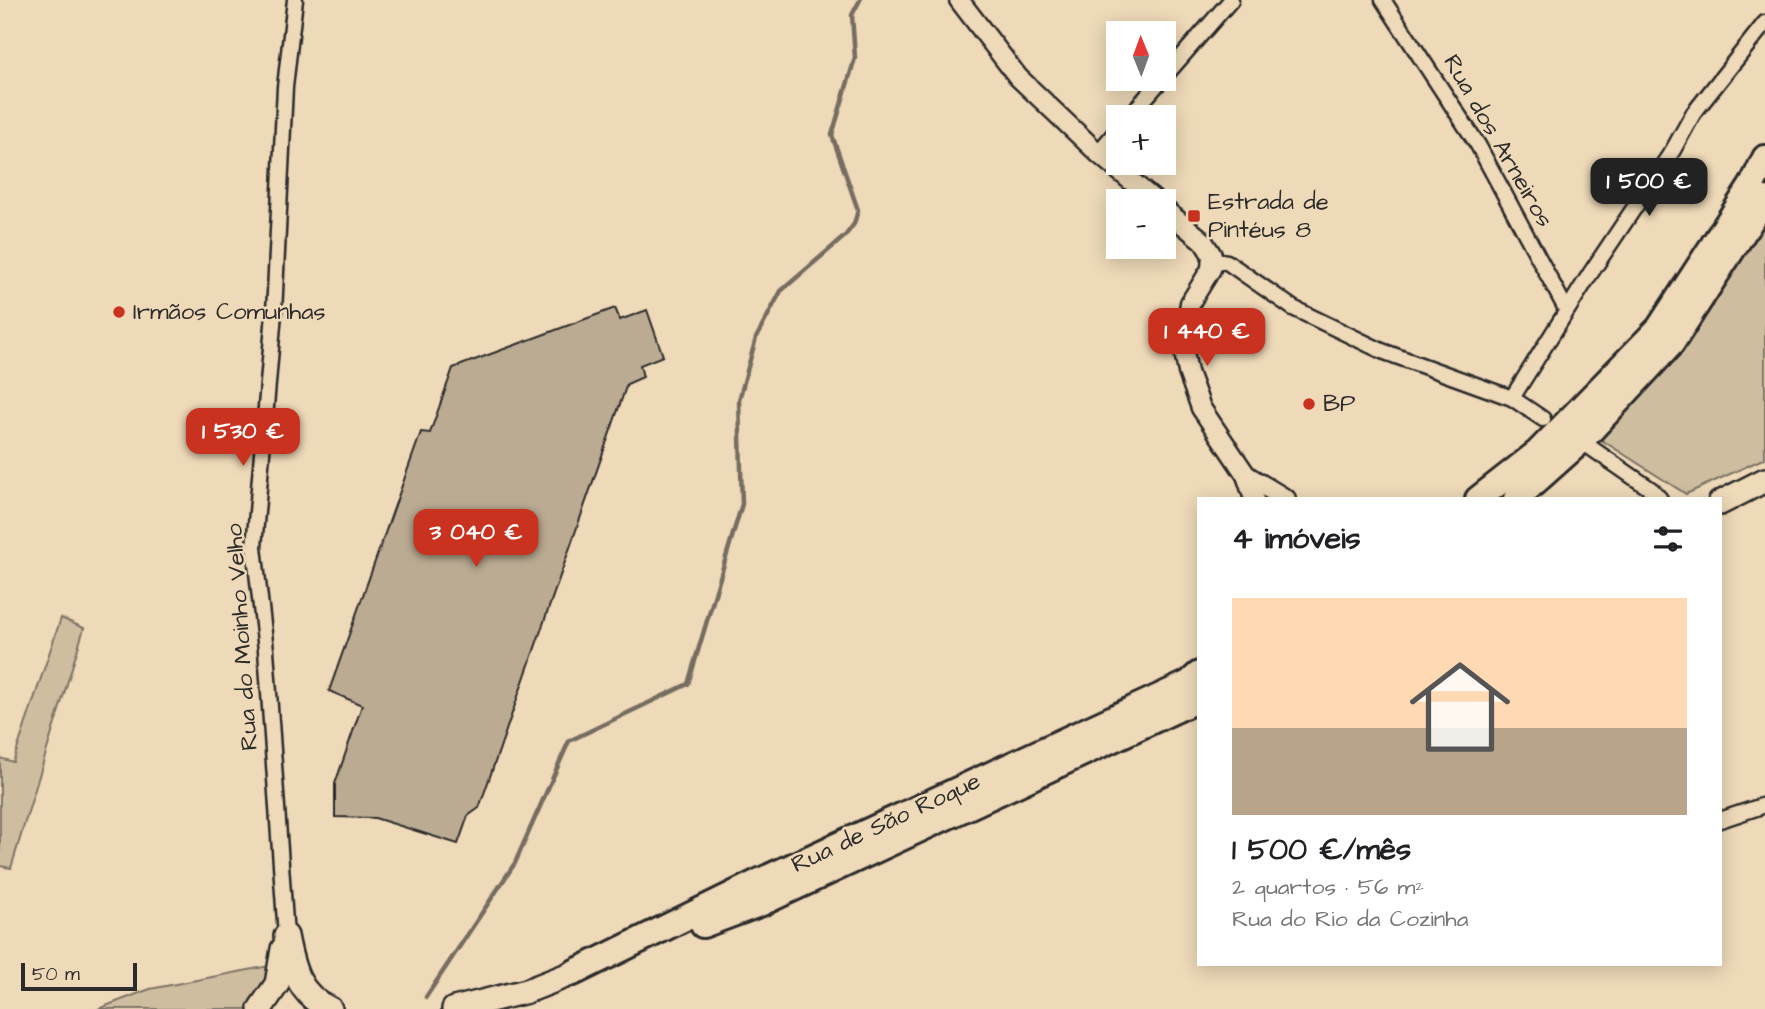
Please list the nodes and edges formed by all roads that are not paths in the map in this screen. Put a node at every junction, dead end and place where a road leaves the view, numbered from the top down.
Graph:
1 (295, 0) edge
2 (960, 0) edge
3 (1231, 0) edge
4 (1383, 0) edge
5 (1765, 23) edge
6 (1176, 63) edge
7 (1152, 91) edge
8 (1139, 105) edge
9 (1106, 143) edge
10 (1098, 153) junction
11 (1765, 158) edge
12 (1141, 189) edge
13 (1765, 199) edge
14 (1176, 219) edge
15 (1213, 260) junction
16 (1566, 309) junction
17 (1512, 398) junction
18 (1543, 419) dead end
19 (1581, 441) junction
20 (1246, 475) junction
21 (1765, 480) edge
22 (1253, 497) edge
23 (1283, 497) edge
24 (1481, 497) edge
25 (1518, 497) edge
26 (1658, 497) edge
27 (1722, 502) edge
28 (1197, 676) edge
29 (1197, 700) edge
30 (1765, 805) edge
31 (1722, 819) edge
32 (286, 936) junction
33 (573, 973) junction
34 (277, 984) junction
35 (260, 1009) edge
36 (282, 1009) edge
37 (330, 1009) edge
38 (454, 1009) edge

1 - 32 street, Rua do Moinho Velho
2 - 10 street
3 - 6 street
4 - 16 street, Rua dos Arneiros
5 - 16 street
7 - 8 street
9 - 10 street
10 - 12 street
11 - 24 highway
13 - 19 highway
14 - 15 street
15 - 17 street
15 - 20 street
16 - 17 street
17 - 18 street
19 - 25 highway
19 - 26 street
20 - 22 street
20 - 23 street
21 - 27 main road
28 - 33 highway, Rua de São Roque
29 - 33 highway, Rua de São Roque
30 - 31 street
32 - 34 main road
32 - 37 main road
33 - 38 main road, Rua de São Roque
34 - 35 main road
34 - 36 main road

